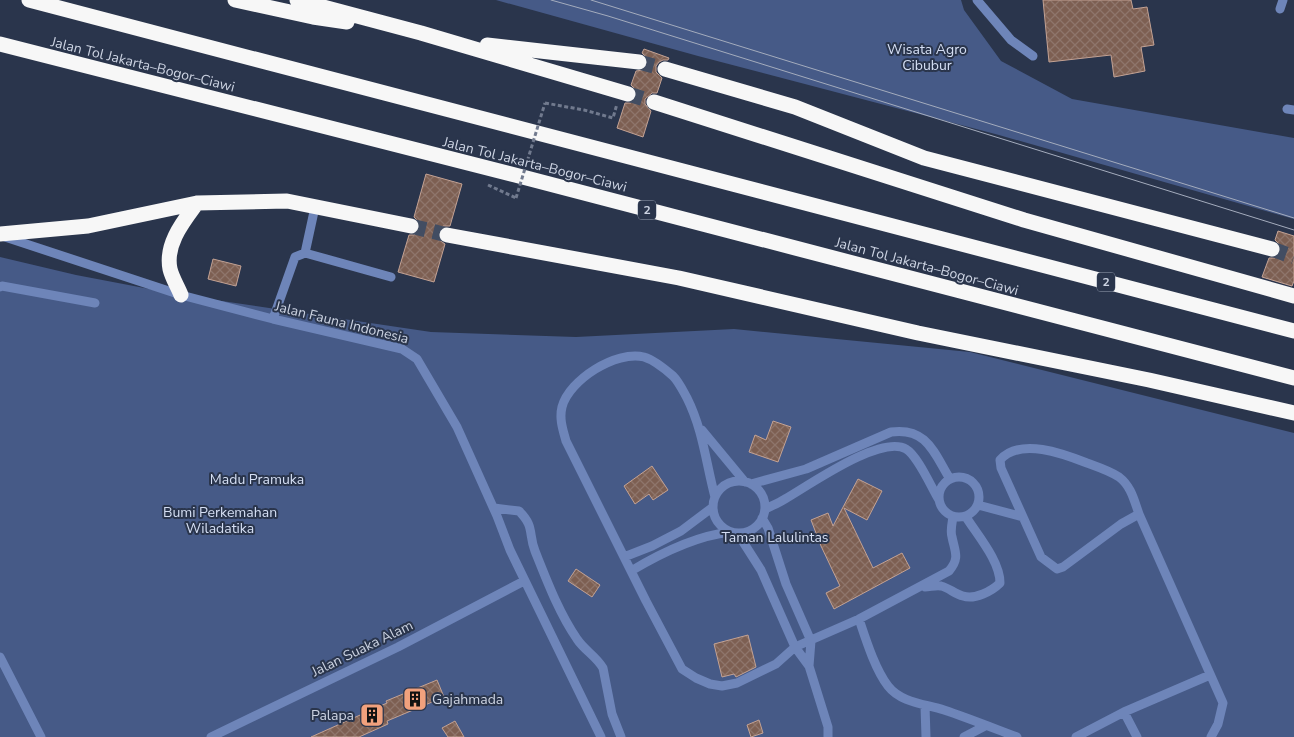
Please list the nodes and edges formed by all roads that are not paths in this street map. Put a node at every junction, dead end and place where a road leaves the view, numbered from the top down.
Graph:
1 (29, 0) edge
2 (235, 0) edge
3 (297, 0) edge
4 (977, 0) edge
5 (421, 33) junction
6 (446, 41) junction
7 (0, 44) edge
8 (1033, 56) dead end
9 (640, 62) tunnel mouth
10 (665, 69) tunnel mouth
11 (628, 94) tunnel mouth
12 (654, 102) tunnel mouth
13 (197, 203) junction
14 (315, 207) junction
15 (411, 226) tunnel mouth
16 (0, 235) edge
17 (447, 235) tunnel mouth
18 (1272, 249) tunnel mouth
19 (306, 252) junction
20 (391, 277) dead end
21 (0, 287) edge
22 (181, 295) junction
23 (1294, 296) edge
24 (96, 304) dead end
25 (273, 319) junction
26 (1294, 331) edge
27 (1294, 378) edge
28 (1294, 413) edge
29 (700, 428) junction
30 (950, 479) junction
31 (748, 483) junction
32 (715, 497) junction
33 (939, 500) junction
34 (978, 505) junction
35 (713, 506) junction
36 (494, 508) junction
37 (764, 514) junction
38 (1139, 514) junction
39 (953, 517) junction
40 (966, 517) junction
41 (1022, 517) junction
42 (734, 533) junction
43 (624, 557) junction
44 (631, 570) junction
45 (524, 581) junction
46 (919, 588) junction
47 (859, 620) junction
48 (811, 641) junction
49 (795, 647) junction
50 (0, 657) edge
51 (809, 666) junction
52 (1210, 675) junction
53 (925, 706) junction
54 (1124, 712) junction
55 (985, 726) junction
56 (598, 736) edge
57 (41, 737) edge
58 (210, 737) edge
59 (621, 737) edge
60 (828, 737) edge
61 (926, 737) edge
62 (964, 737) edge
63 (1017, 737) edge
64 (1076, 737) edge
65 (1136, 737) edge
66 (1211, 737) edge

1 - 26 highway, 2
2 - 5 highway
3 - 5 highway
4 - 8 street
5 - 6 highway
6 - 9 highway
6 - 11 highway
7 - 27 highway, Jalan Tol Jakarta–Bogor–Ciawi / 2
10 - 18 highway
12 - 23 highway
13 - 14 highway
13 - 16 highway
13 - 22 highway
14 - 15 highway
14 - 19 street
16 - 22 street, Jalan Fauna Indonesia
17 - 28 highway
19 - 20 street
19 - 25 street
21 - 24 street
22 - 25 street, Jalan Fauna Indonesia
25 - 36 street, Jalan Fauna Indonesia
29 - 31 street
29 - 32 street
29 - 43 street
30 - 31 street
30 - 33 street
30 - 34 street
31 - 32 street
31 - 37 street
32 - 35 street
33 - 37 street
33 - 39 street
34 - 40 street
34 - 41 street
35 - 42 street
35 - 43 street
36 - 45 street, Jalan Fauna Indonesia
36 - 59 street
37 - 42 street
37 - 48 street
38 - 41 street
38 - 41 street
38 - 52 street
39 - 40 street
39 - 46 street
40 - 46 street
42 - 44 street
42 - 49 street
43 - 44 street
44 - 49 street
45 - 56 street, Jalan Fauna Indonesia
45 - 58 street, Jalan Suaka Alam
46 - 47 street
47 - 48 street
47 - 53 street
48 - 49 street
48 - 51 street
49 - 51 street
50 - 57 street
51 - 60 street
52 - 54 street
52 - 66 street
53 - 55 street
53 - 61 street
54 - 64 street
54 - 65 street
55 - 62 street
55 - 63 street

